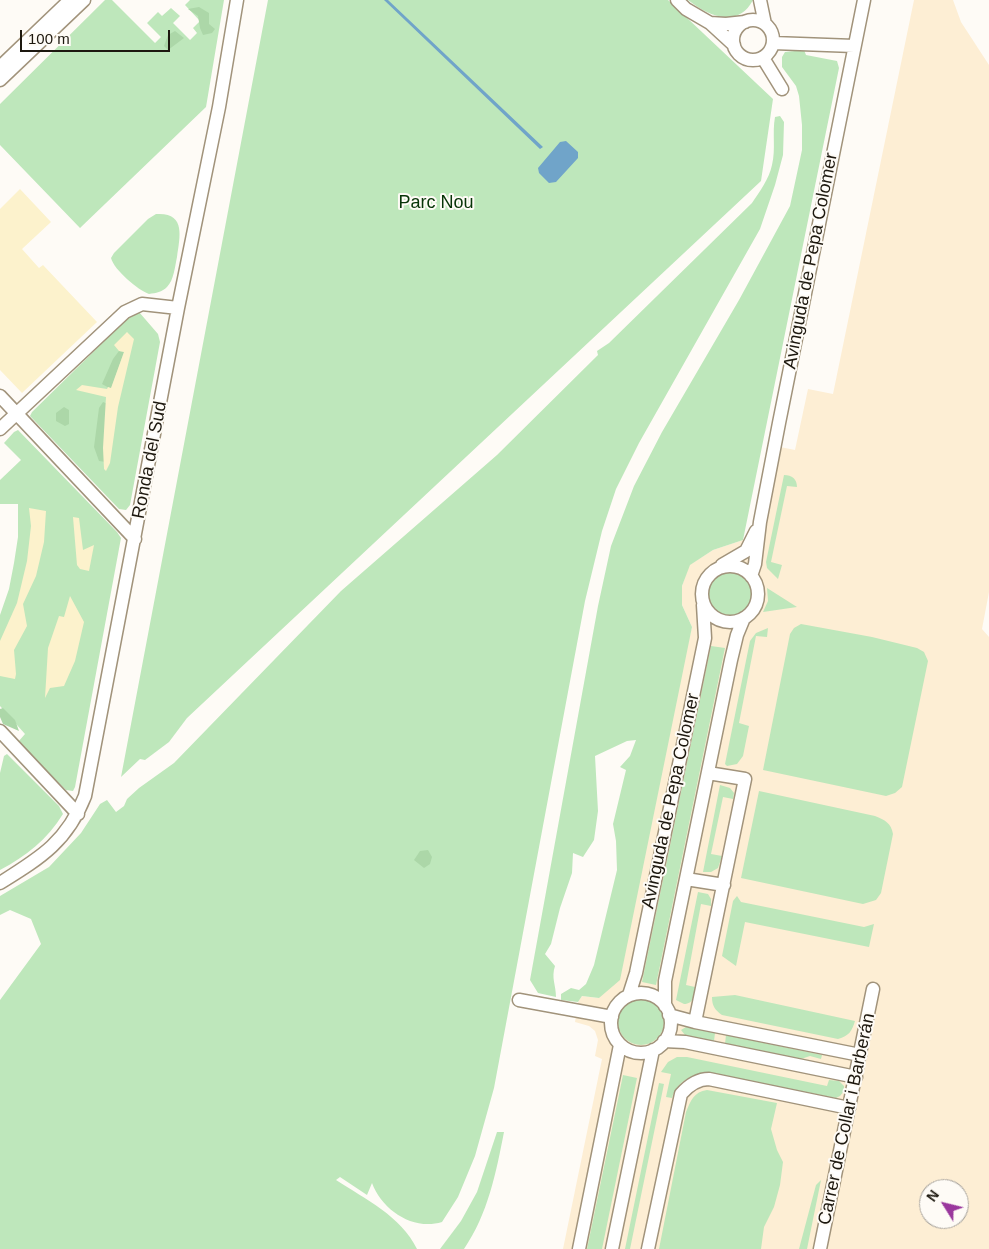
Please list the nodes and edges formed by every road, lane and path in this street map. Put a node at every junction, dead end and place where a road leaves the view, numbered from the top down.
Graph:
1 (70, 0) edge
2 (84, 0) edge
3 (237, 0) edge
4 (677, 0) edge
5 (760, 0) edge
6 (864, 0) edge
7 (748, 21) junction
8 (710, 23) junction
9 (765, 24) junction
10 (774, 43) junction
11 (734, 45) junction
12 (854, 46) junction
13 (763, 58) junction
14 (1, 71) edge
15 (782, 89) dead end
16 (178, 308) junction
17 (0, 396) edge
18 (17, 413) junction
19 (0, 429) edge
20 (760, 522) junction
21 (135, 538) junction
22 (714, 570) junction
23 (751, 576) junction
24 (703, 605) junction
25 (744, 618) junction
26 (0, 731) edge
27 (708, 772) junction
28 (78, 814) junction
29 (686, 879) junction
30 (0, 883) edge
31 (724, 885) junction
32 (873, 989) dead end
33 (629, 995) junction
34 (519, 1000) dead end
35 (667, 1010) junction
36 (612, 1017) junction
37 (695, 1022) junction
38 (664, 1041) junction
39 (620, 1044) junction
40 (653, 1050) junction
41 (860, 1055) junction
42 (856, 1077) junction
43 (849, 1108) junction
44 (580, 1249) edge
45 (612, 1249) edge
46 (648, 1249) edge
47 (820, 1249) edge

1 - 14 street
2 - 14 street
3 - 16 street, Ronda del Sud
4 - 8 street
5 - 7 street
5 - 9 street
6 - 12 street, Avinguda de Pepa Colomer
7 - 8 street
7 - 9 street
7 - 11 street
8 - 11 street
9 - 10 street
10 - 12 street
10 - 13 street
11 - 13 street
12 - 20 street, Avinguda de Pepa Colomer
13 - 15 street
16 - 18 street
16 - 21 street, Ronda del Sud
17 - 18 street
18 - 19 street
18 - 21 street
20 - 22 street, Avinguda de Pepa Colomer
20 - 23 street, Avinguda de Pepa Colomer
21 - 28 street, Ronda del Sud
22 - 23 street
22 - 24 street
23 - 25 street
24 - 25 street
24 - 33 street, Avinguda de Pepa Colomer
25 - 27 street, Avinguda de Pepa Colomer
26 - 28 street
27 - 29 street, Avinguda de Pepa Colomer
27 - 31 street, Avinguda de Pepa Colomer
28 - 30 street, Ronda del Sud
29 - 31 street, Avinguda de Pepa Colomer
29 - 35 street, Avinguda de Pepa Colomer
31 - 37 street, Avinguda de Pepa Colomer
32 - 41 street, Carrer de Collar i Barberán
33 - 35 street
33 - 36 street
34 - 36 street
35 - 37 street
35 - 38 street
36 - 39 street
37 - 41 street
38 - 40 street
38 - 42 street
39 - 40 street
39 - 44 street
40 - 45 street
41 - 42 street, Carrer de Collar i Barberán
42 - 43 street, Carrer de Collar i Barberán
43 - 46 street
43 - 47 street, Carrer de Collar i Barberán

